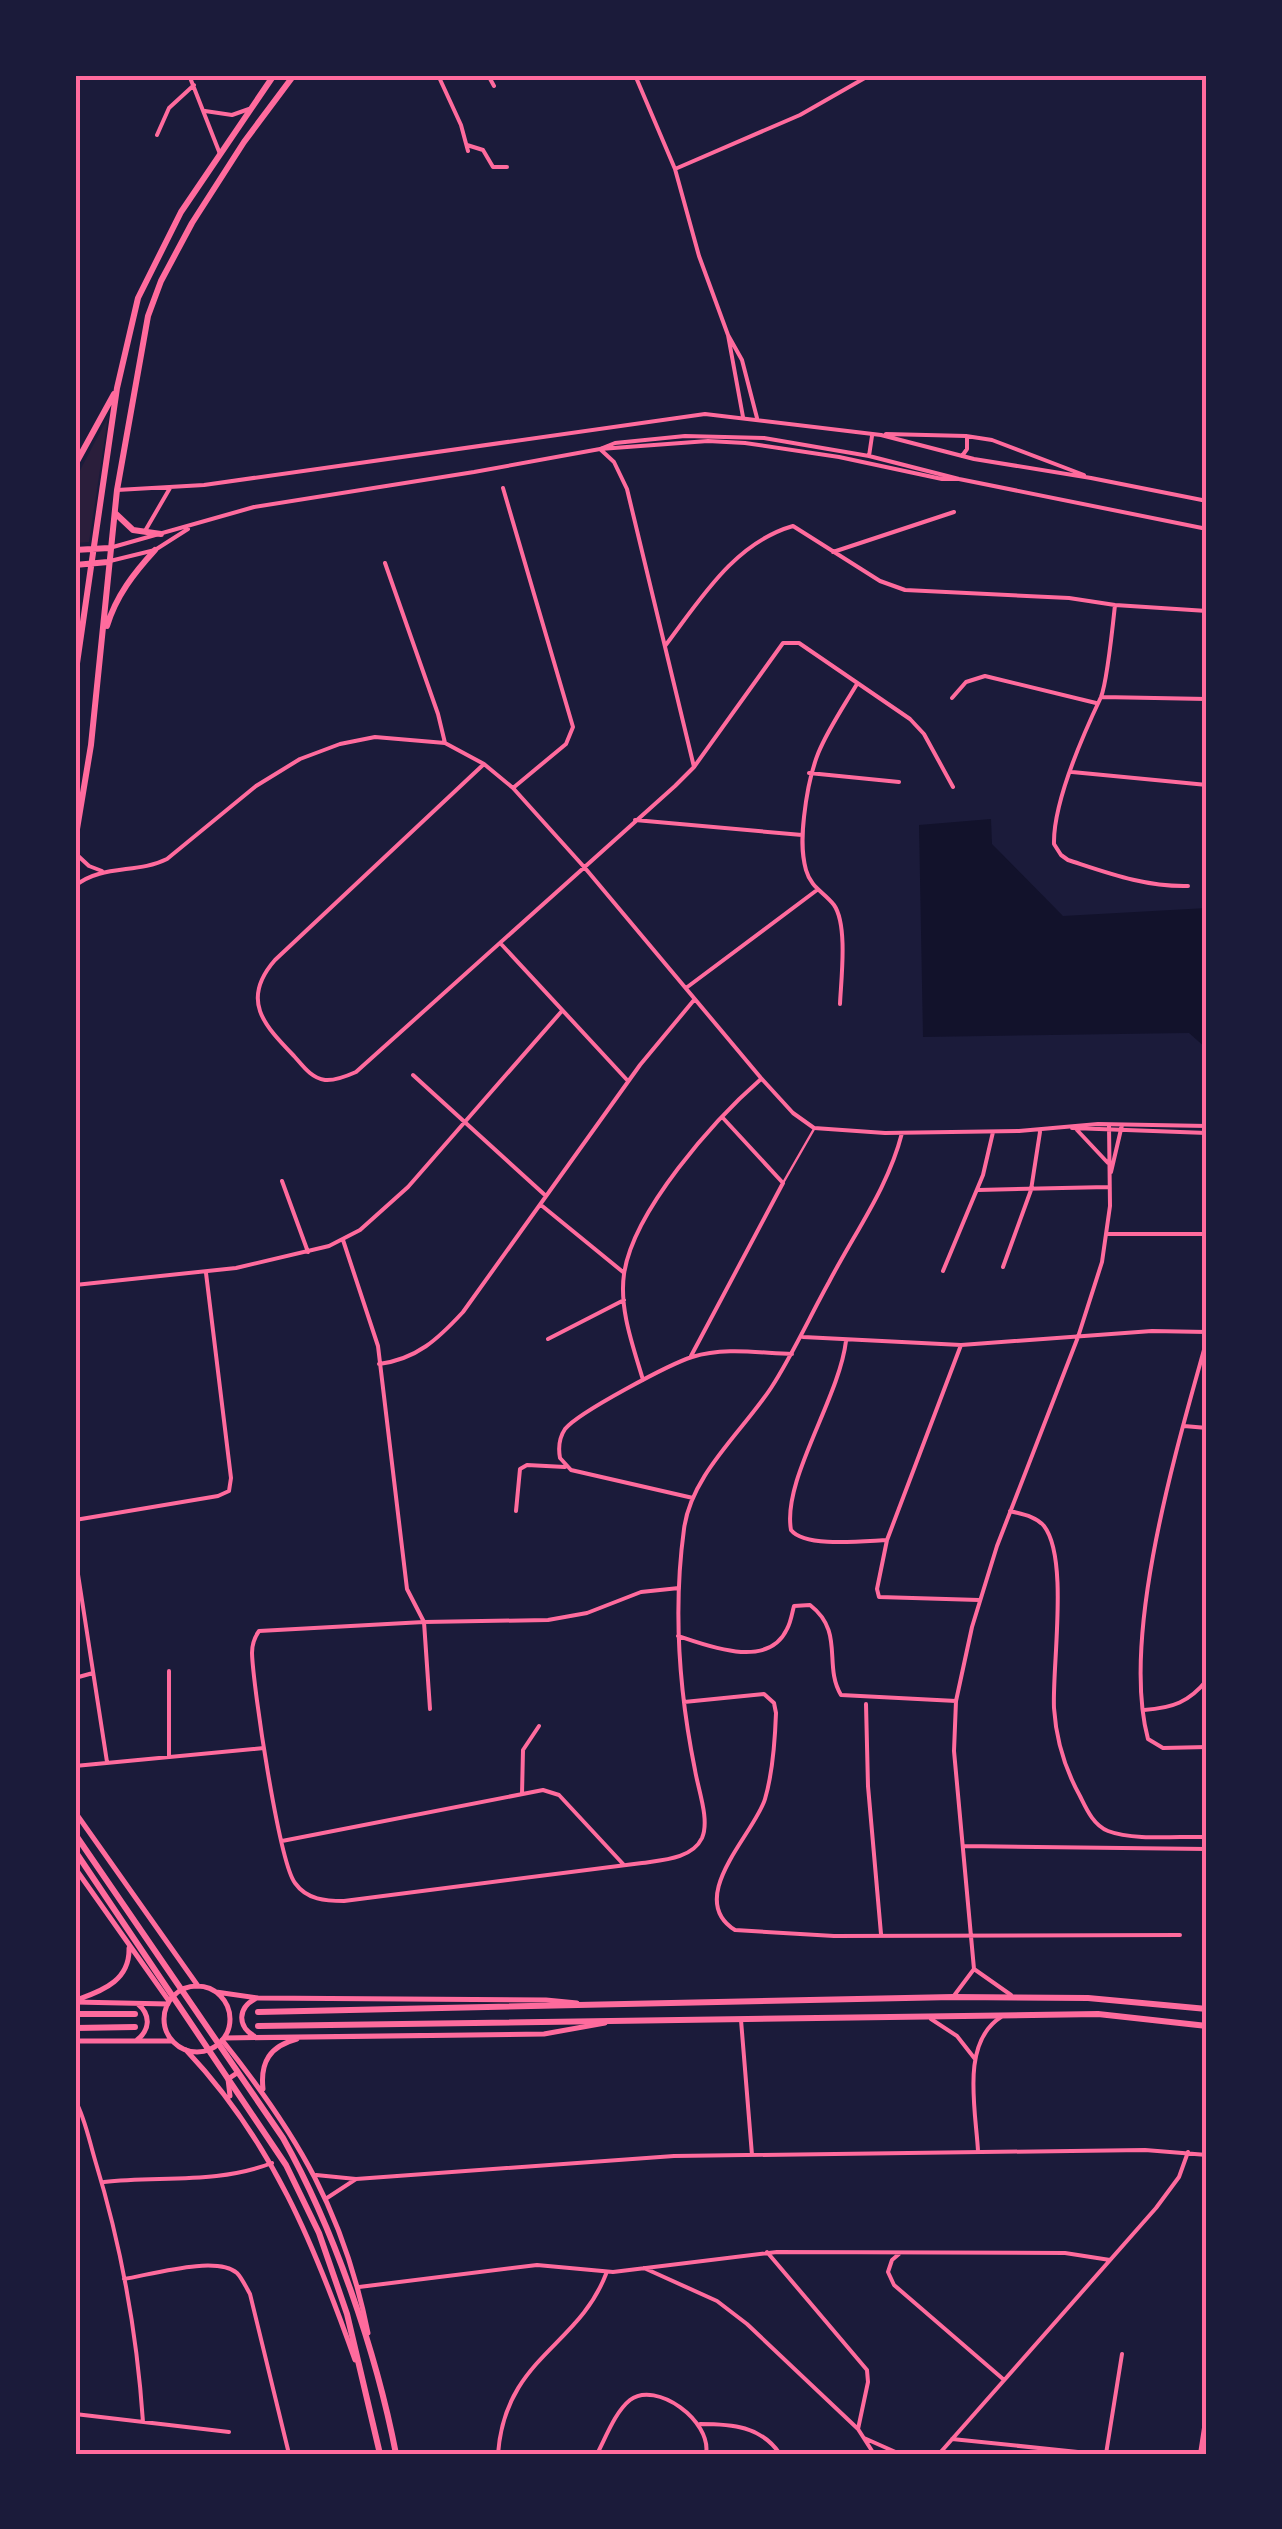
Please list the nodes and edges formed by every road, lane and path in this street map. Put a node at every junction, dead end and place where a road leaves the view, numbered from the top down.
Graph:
1 (189, 75) edge
2 (274, 75) edge
3 (294, 75) edge
4 (438, 75) edge
5 (488, 75) edge
6 (635, 75) edge
7 (870, 75) edge
8 (194, 85) junction
9 (494, 86) dead end
10 (249, 109) junction
11 (205, 111) junction
12 (157, 135) dead end
13 (220, 154) junction
14 (507, 166) dead end
15 (675, 169) junction
16 (728, 335) junction
17 (116, 388) junction
18 (743, 417) junction
19 (758, 420) junction
20 (872, 434) junction
21 (881, 435) junction
22 (966, 436) junction
23 (600, 448) junction
24 (1027, 452) junction
25 (869, 456) junction
26 (962, 456) junction
27 (75, 465) edge
28 (1024, 466) junction
29 (959, 478) junction
30 (1092, 478) junction
31 (170, 486) junction
32 (503, 488) dead end
33 (117, 490) junction
34 (1207, 501) edge
35 (114, 511) junction
36 (954, 512) dead end
37 (192, 526) junction
38 (1207, 528) edge
39 (144, 531) junction
40 (161, 534) junction
41 (110, 548) junction
42 (75, 550) edge
43 (95, 550) junction
44 (154, 550) junction
45 (832, 552) junction
46 (108, 562) junction
47 (384, 563) dead end
48 (92, 565) junction
49 (75, 566) edge
50 (1116, 605) junction
51 (1207, 611) edge
52 (75, 622) edge
53 (80, 642) junction
54 (102, 642) junction
55 (665, 646) junction
56 (75, 677) edge
57 (858, 683) junction
58 (1101, 696) junction
59 (952, 698) dead end
60 (1207, 699) edge
61 (1096, 702) junction
62 (444, 743) junction
63 (484, 764) junction
64 (694, 766) junction
65 (1072, 772) junction
66 (810, 774) junction
67 (899, 782) dead end
68 (1207, 785) edge
69 (953, 787) dead end
70 (513, 788) junction
71 (635, 820) junction
72 (802, 835) junction
73 (75, 840) edge
74 (75, 854) edge
75 (586, 868) junction
76 (102, 872) junction
77 (75, 886) edge
78 (1188, 886) dead end
79 (817, 890) junction
80 (500, 944) junction
81 (686, 988) junction
82 (695, 999) junction
83 (840, 1004) dead end
84 (561, 1012) junction
85 (413, 1076) dead end
86 (762, 1078) junction
87 (628, 1081) junction
88 (722, 1118) junction
89 (464, 1124) junction
90 (1068, 1127) junction
91 (814, 1128) junction
92 (1109, 1128) junction
93 (1122, 1128) junction
94 (1040, 1130) junction
95 (1077, 1130) junction
96 (1207, 1130) edge
97 (993, 1132) junction
98 (902, 1133) junction
99 (1110, 1165) junction
100 (1111, 1172) junction
101 (282, 1181) dead end
102 (783, 1184) junction
103 (1110, 1187) junction
104 (978, 1190) junction
105 (1031, 1190) junction
106 (547, 1197) junction
107 (542, 1205) junction
108 (1107, 1234) junction
109 (1207, 1234) edge
110 (343, 1240) junction
111 (308, 1252) junction
112 (1003, 1266) dead end
113 (943, 1271) dead end
114 (624, 1272) junction
115 (206, 1273) junction
116 (75, 1285) edge
117 (624, 1300) junction
118 (1207, 1332) edge
119 (802, 1336) junction
120 (1078, 1338) junction
121 (548, 1339) dead end
122 (1207, 1340) edge
123 (846, 1341) junction
124 (961, 1345) junction
125 (792, 1354) junction
126 (691, 1358) junction
127 (379, 1364) junction
128 (643, 1380) junction
129 (1184, 1426) junction
130 (1207, 1428) edge
131 (566, 1467) junction
132 (692, 1498) junction
133 (516, 1511) dead end
134 (1010, 1511) junction
135 (75, 1520) edge
136 (887, 1540) junction
137 (75, 1555) edge
138 (680, 1588) junction
139 (980, 1600) junction
140 (424, 1622) junction
141 (678, 1636) junction
142 (170, 1671) dead end
143 (94, 1673) junction
144 (75, 1678) edge
145 (1207, 1680) edge
146 (956, 1701) junction
147 (684, 1702) junction
148 (866, 1704) dead end
149 (430, 1709) dead end
150 (1144, 1710) junction
151 (539, 1726) dead end
152 (1207, 1747) edge
153 (265, 1748) junction
154 (170, 1757) junction
155 (107, 1762) junction
156 (75, 1766) edge
157 (522, 1794) junction
158 (75, 1812) edge
159 (75, 1834) edge
160 (1207, 1836) edge
161 (282, 1841) junction
162 (964, 1846) junction
163 (1207, 1849) edge
164 (75, 1851) edge
165 (624, 1866) junction
166 (75, 1868) edge
167 (882, 1934) junction
168 (970, 1934) junction
169 (1180, 1935) dead end
170 (128, 1945) junction
171 (170, 1947) junction
172 (974, 1969) junction
173 (149, 1976) junction
174 (198, 1986) junction
175 (216, 1992) junction
176 (953, 1997) junction
177 (1014, 1997) junction
178 (258, 1998) junction
179 (75, 2001) edge
180 (134, 2002) junction
181 (169, 2003) junction
182 (594, 2006) junction
183 (1207, 2009) edge
184 (258, 2012) dead end
185 (75, 2014) edge
186 (135, 2014) dead end
187 (1005, 2014) junction
188 (925, 2016) junction
189 (741, 2019) junction
190 (613, 2021) junction
191 (258, 2026) dead end
192 (1207, 2026) edge
193 (136, 2027) dead end
194 (75, 2028) edge
195 (257, 2037) junction
196 (305, 2038) junction
197 (223, 2039) junction
198 (173, 2041) junction
199 (75, 2042) edge
200 (134, 2042) junction
201 (186, 2050) junction
202 (974, 2059) junction
203 (253, 2079) junction
204 (263, 2092) junction
205 (75, 2100) edge
206 (232, 2100) junction
207 (978, 2152) junction
208 (1188, 2152) junction
209 (752, 2155) junction
210 (1207, 2155) edge
211 (272, 2163) junction
212 (316, 2175) junction
213 (356, 2179) junction
214 (102, 2183) junction
215 (326, 2198) junction
216 (767, 2252) junction
217 (899, 2254) junction
218 (1110, 2260) junction
219 (644, 2268) junction
220 (607, 2272) junction
221 (124, 2279) junction
222 (358, 2287) junction
223 (1122, 2354) dead end
224 (375, 2370) junction
225 (361, 2377) junction
226 (1004, 2380) junction
227 (1207, 2408) edge
228 (75, 2414) edge
229 (143, 2422) junction
230 (700, 2424) junction
231 (858, 2429) junction
232 (229, 2432) dead end
233 (860, 2436) junction
234 (952, 2439) junction
235 (289, 2454) edge
236 (380, 2454) edge
237 (396, 2454) edge
238 (498, 2454) edge
239 (597, 2454) edge
240 (706, 2454) edge
241 (780, 2454) edge
242 (874, 2454) edge
243 (900, 2454) edge
244 (939, 2454) edge
245 (1096, 2454) edge
246 (1106, 2454) edge
247 (1200, 2454) edge

1 - 8 street
2 - 10 main road
3 - 33 main road
4 - 14 street
5 - 9 street
6 - 15 street
7 - 15 street
8 - 11 street
8 - 12 street
10 - 11 street
10 - 13 main road
11 - 13 street
13 - 17 main road
15 - 16 street
16 - 18 street
16 - 19 street
17 - 27 main road
17 - 43 main road
18 - 19 street
18 - 31 street
19 - 20 street
20 - 21 street
20 - 25 street
21 - 22 street
21 - 26 street
22 - 24 street
22 - 26 street
23 - 25 street
23 - 29 street
23 - 37 street
23 - 55 street
24 - 28 street
24 - 30 street
25 - 29 street
26 - 28 street
28 - 30 street
29 - 38 street
30 - 34 street
31 - 33 street
31 - 39 street
32 - 70 street
33 - 35 main road
35 - 39 main road
35 - 41 main road
36 - 45 street
37 - 40 street
37 - 44 street
39 - 40 main road
40 - 41 street
41 - 43 main road
41 - 46 main road
42 - 43 main road
43 - 48 main road
44 - 46 street
44 - 54 main road
45 - 50 street
45 - 55 street
46 - 48 main road
46 - 54 main road
47 - 62 street
48 - 49 main road
48 - 53 main road
50 - 51 street
50 - 58 street
52 - 53 main road
53 - 56 main road
54 - 73 main road
55 - 64 street
57 - 64 street
57 - 66 street
57 - 69 street
58 - 60 street
58 - 61 street
59 - 61 street
61 - 65 street
62 - 63 street
62 - 76 street
63 - 70 street
63 - 80 street
64 - 71 street
65 - 68 street
65 - 78 street
66 - 67 street
66 - 72 street
70 - 75 street
71 - 72 street
71 - 75 street
72 - 79 street
74 - 76 street
75 - 80 street
75 - 81 street
76 - 77 street
79 - 81 street
79 - 83 street
80 - 84 street
81 - 82 street
82 - 86 street
82 - 87 street
84 - 87 street
84 - 89 street
85 - 89 street
86 - 88 street
86 - 91 street
87 - 106 street
88 - 102 street
88 - 114 street
89 - 106 street
89 - 110 street
90 - 92 street
90 - 94 street
90 - 95 street
91 - 98 street
91 - 102 lane
92 - 93 street
92 - 95 street
92 - 99 street
93 - 96 street
93 - 100 street
94 - 97 street
94 - 105 street
95 - 99 street
97 - 98 street
97 - 104 street
98 - 119 street
99 - 100 street
100 - 103 street
101 - 111 street
102 - 126 street
103 - 105 street
103 - 108 street
104 - 105 street
104 - 113 street
105 - 112 street
106 - 107 street
107 - 114 street
107 - 127 street
108 - 109 street
108 - 120 street
110 - 111 street
110 - 127 street
111 - 115 street
114 - 117 street
115 - 116 street
115 - 135 street
117 - 121 street
117 - 128 street
118 - 120 street
119 - 123 street
119 - 125 street
120 - 124 street
120 - 134 street
122 - 129 street
123 - 124 street
123 - 136 street
124 - 136 street
125 - 126 street
125 - 132 street
126 - 128 street
127 - 140 street
128 - 131 street
129 - 130 street
129 - 150 street
131 - 132 street
131 - 133 street
132 - 138 street
134 - 139 street
134 - 160 street
136 - 139 street
137 - 143 street
138 - 140 street
138 - 141 street
139 - 146 street
140 - 149 street
140 - 153 street
141 - 146 street
141 - 147 street
142 - 154 street
143 - 144 street
143 - 155 street
145 - 150 street
146 - 162 street
147 - 165 street
147 - 167 street
148 - 167 street
150 - 152 street
151 - 157 street
153 - 154 street
153 - 161 street
154 - 155 street
155 - 156 street
157 - 161 street
157 - 165 street
158 - 171 street
159 - 224 main road
161 - 165 street
162 - 163 street
162 - 168 street
164 - 225 main road
166 - 170 street
167 - 168 street
168 - 169 street
168 - 172 street
170 - 173 street
170 - 179 street
171 - 173 street
171 - 174 street
172 - 176 street
172 - 177 street
173 - 181 street
174 - 175 street
174 - 181 street
175 - 178 street
175 - 197 street
176 - 177 main road
176 - 182 main road
177 - 183 main road
178 - 182 street
178 - 195 street
179 - 180 street
180 - 181 street
180 - 200 street
181 - 198 street
182 - 184 main road
185 - 186 main road
187 - 188 main road
187 - 192 main road
187 - 202 street
188 - 189 main road
188 - 202 street
189 - 190 main road
189 - 209 street
190 - 191 main road
190 - 196 street
193 - 194 main road
195 - 196 street
195 - 197 street
196 - 204 street
197 - 201 street
197 - 203 street
198 - 200 street
198 - 201 street
199 - 200 street
201 - 206 street
202 - 207 street
203 - 204 street
203 - 206 street
204 - 212 street
205 - 214 street
206 - 211 street
207 - 208 street
207 - 209 street
208 - 210 street
208 - 218 street
209 - 213 street
211 - 214 street
211 - 225 street
212 - 213 street
212 - 215 street
213 - 215 street
214 - 221 street
215 - 222 street
216 - 217 street
216 - 219 street
216 - 231 street
217 - 218 street
217 - 226 street
218 - 226 street
219 - 220 street
219 - 231 street
220 - 222 street
220 - 238 street
221 - 229 street
221 - 235 street
222 - 224 street
223 - 246 street
224 - 237 main road
225 - 236 main road
226 - 234 street
227 - 247 street
228 - 229 street
229 - 232 street
230 - 239 street
230 - 240 street
230 - 241 street
231 - 233 street
233 - 242 street
233 - 243 street
234 - 244 street
234 - 245 street

